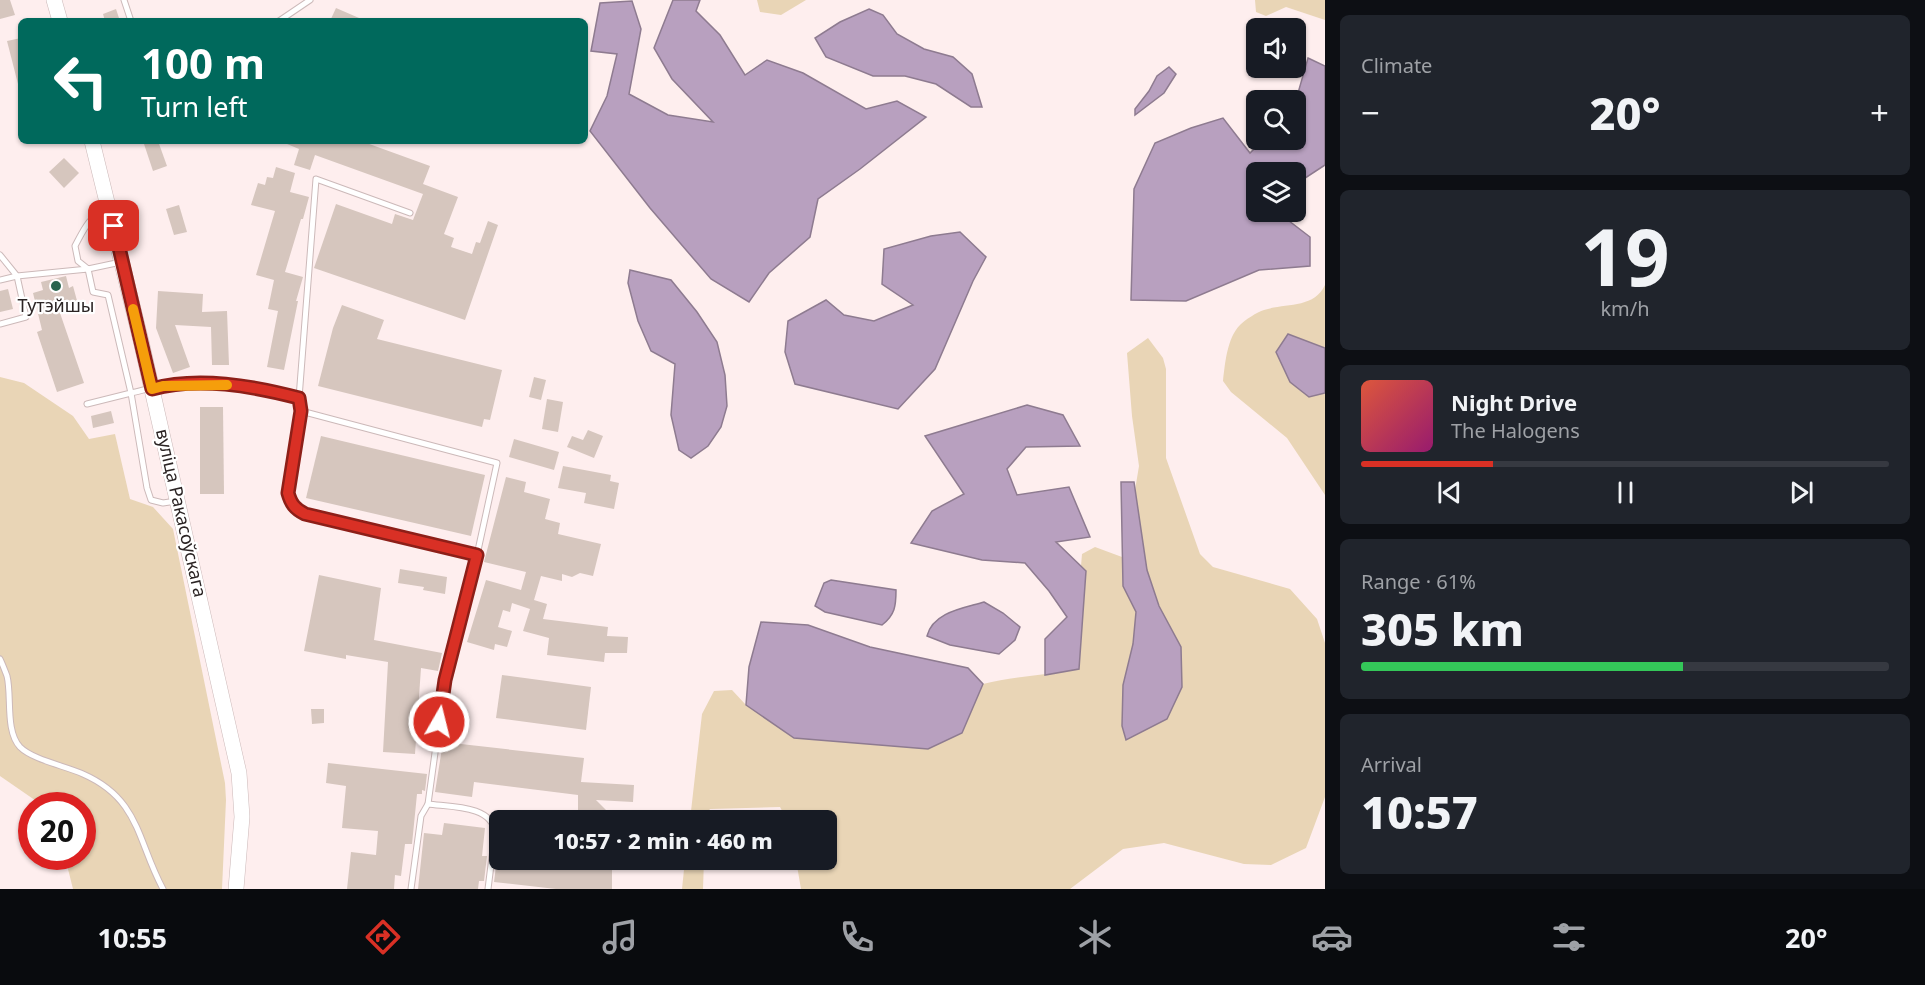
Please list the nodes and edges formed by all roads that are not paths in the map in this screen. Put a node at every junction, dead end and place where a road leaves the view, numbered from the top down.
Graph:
1 (54, 0) edge
2 (124, 0) edge
3 (310, 0) edge
4 (59, 18) edge
5 (130, 18) edge
6 (283, 18) edge
7 (96, 144) edge
8 (109, 209) junction
9 (410, 213) dead end
10 (0, 255) edge
11 (122, 262) junction
12 (88, 269) junction
13 (17, 276) junction
14 (0, 280) edge
15 (0, 324) edge
16 (152, 389) junction
17 (131, 393) junction
18 (299, 398) junction
19 (87, 404) dead end
20 (301, 411) junction
21 (178, 501) junction
22 (477, 555) junction
23 (0, 660) edge
24 (428, 804) junction
25 (163, 889) edge
26 (236, 889) edge
27 (411, 889) edge
28 (488, 889) edge

1 - 4 street
2 - 5 lane
3 - 6 lane
7 - 8 street, вуліца Ракасоўскага
8 - 11 street, вуліца Ракасоўскага
8 - 12 lane
9 - 18 lane
10 - 13 lane
11 - 12 lane
11 - 16 street, вуліца Ракасоўскага
12 - 13 lane
12 - 17 lane
13 - 14 lane
13 - 15 lane
16 - 17 lane
16 - 18 lane
16 - 21 street, вуліца Ракасоўскага
17 - 19 lane
17 - 21 lane
18 - 20 lane
20 - 22 lane
20 - 22 lane
21 - 26 street, вуліца Ракасоўскага
22 - 24 lane
23 - 25 lane
24 - 27 lane
24 - 28 lane

